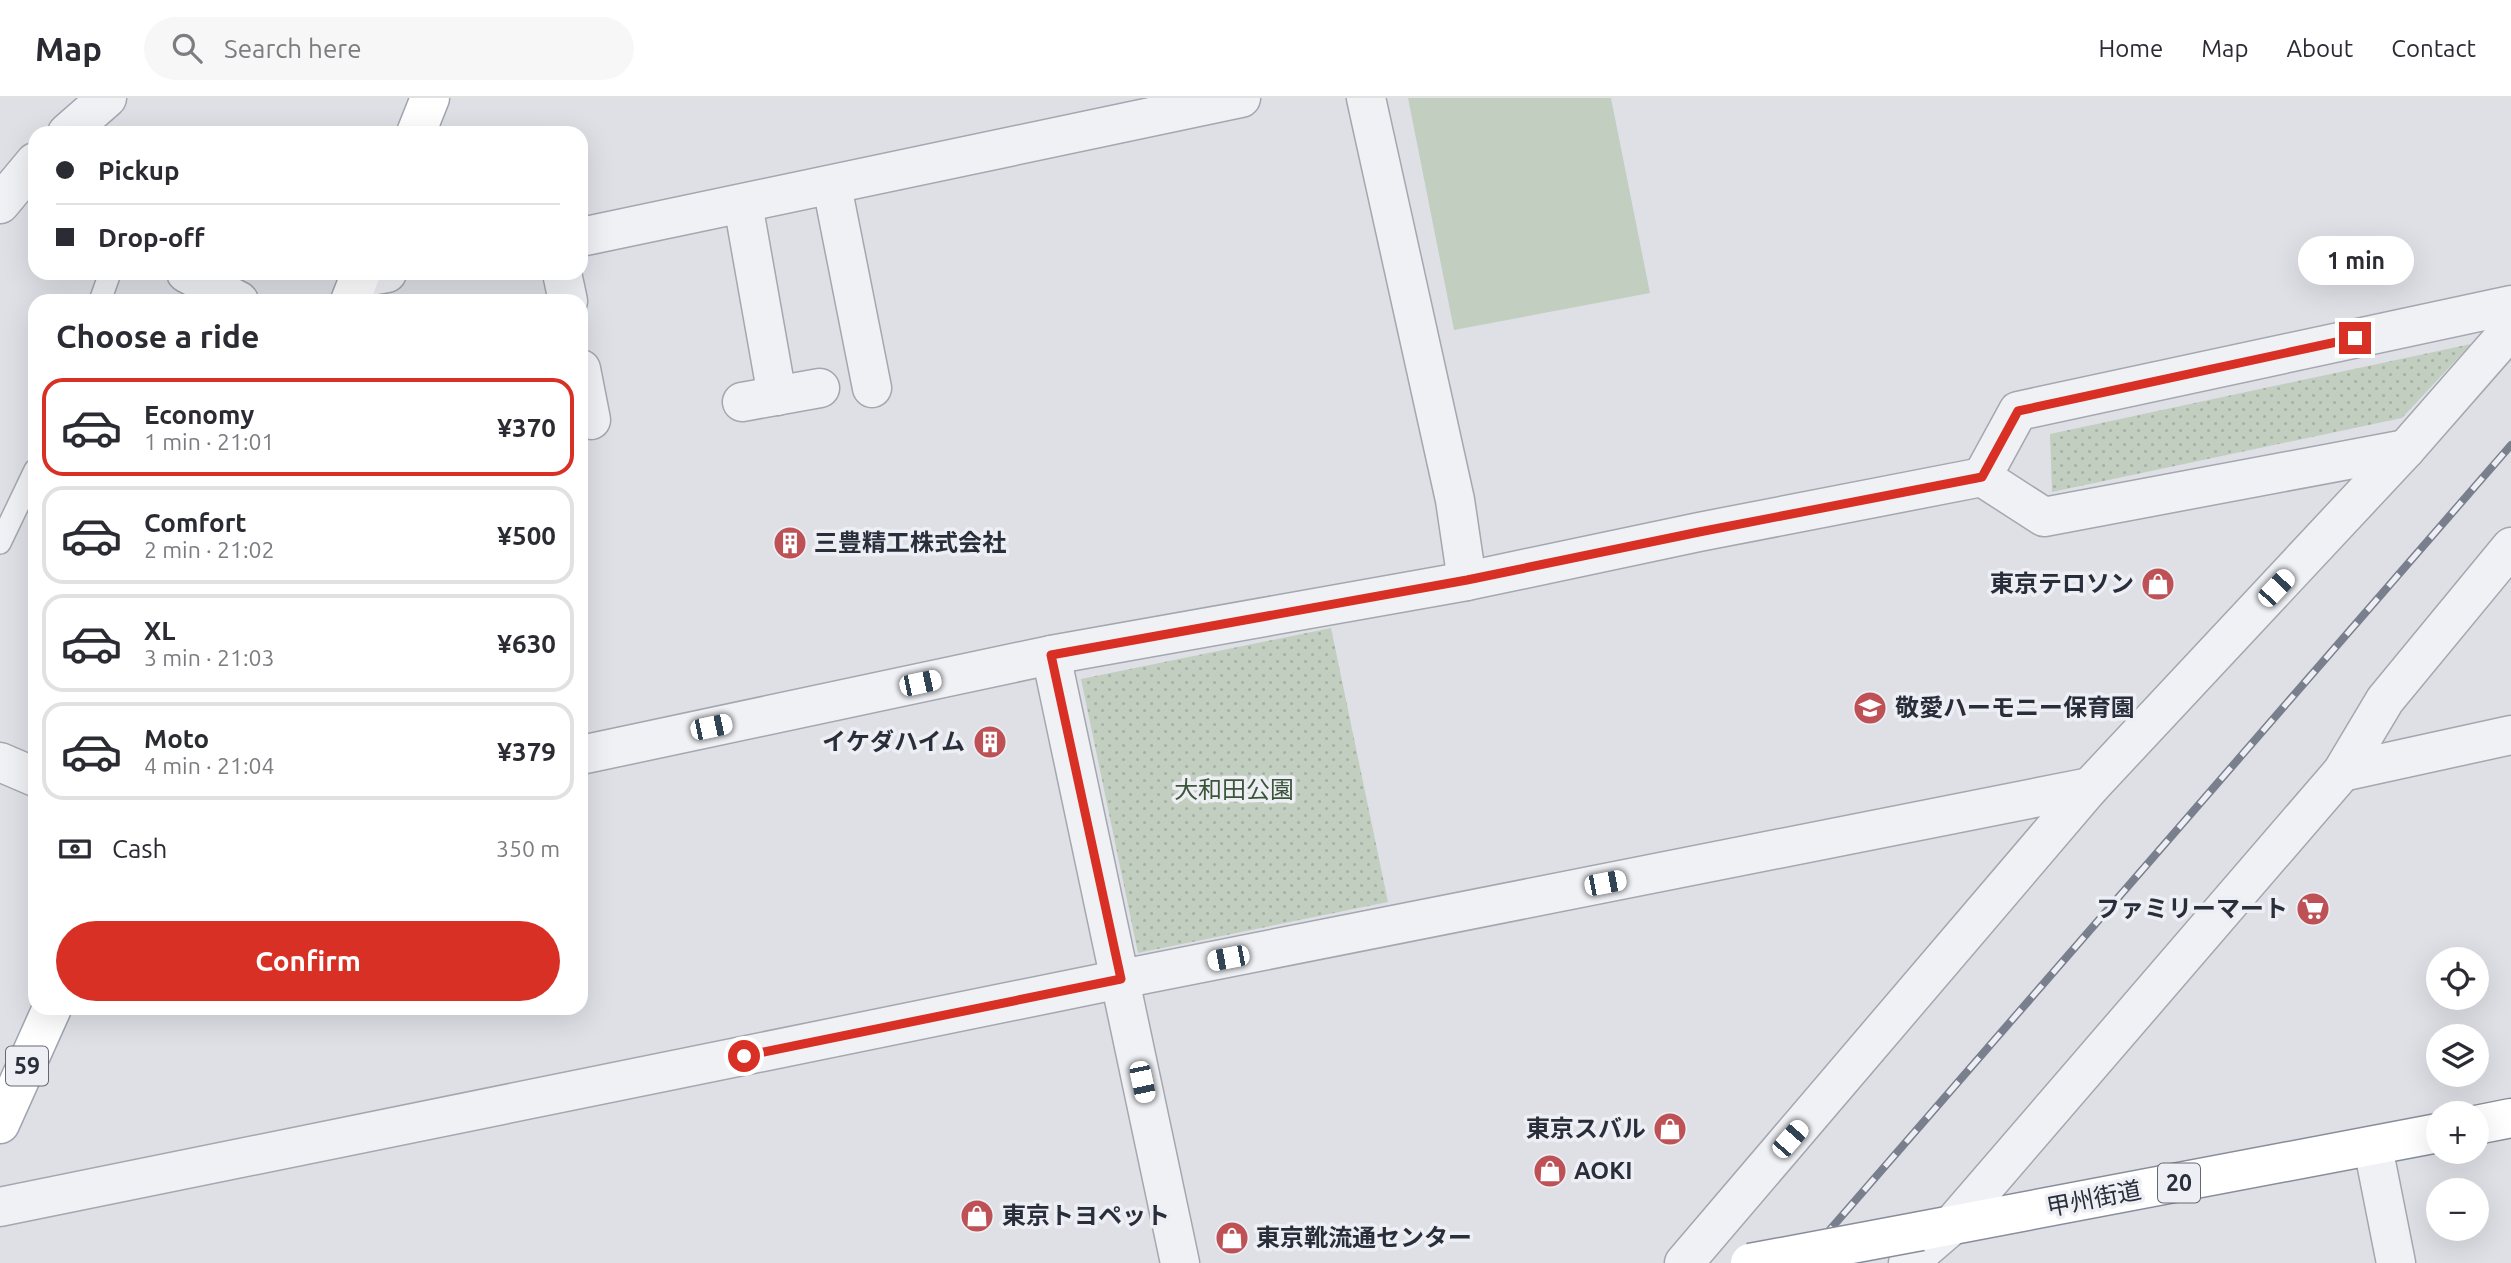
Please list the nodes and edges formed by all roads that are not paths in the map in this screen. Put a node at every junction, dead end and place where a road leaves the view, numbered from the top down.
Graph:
1 (107, 98) edge
2 (430, 98) edge
3 (1241, 98) edge
4 (1366, 98) edge
5 (75, 126) edge
6 (419, 126) edge
7 (832, 186) junction
8 (743, 204) junction
9 (588, 236) edge
10 (199, 280) edge
11 (226, 294) edge
12 (2511, 305) edge
13 (2511, 329) edge
14 (872, 387) dead end
15 (820, 388) dead end
16 (588, 404) edge
17 (591, 419) dead end
18 (2406, 449) junction
19 (1982, 477) junction
20 (28, 485) edge
21 (0, 543) edge
22 (2511, 547) edge
23 (1467, 580) junction
24 (1051, 655) junction
25 (2511, 735) edge
26 (588, 754) edge
27 (0, 762) edge
28 (2342, 772) junction
29 (28, 774) edge
30 (2090, 787) junction
31 (1121, 979) junction
32 (48, 1015) edge
33 (14, 1069) edge
34 (2511, 1118) edge
35 (2489, 1122) edge
36 (0, 1124) edge
37 (2426, 1136) edge
38 (2373, 1147) junction
39 (0, 1207) edge
40 (1926, 1240) edge
41 (1180, 1263) edge
42 (1684, 1263) edge
43 (1749, 1263) edge
44 (2396, 1263) edge

1 - 5 street
2 - 6 main road
3 - 7 street
4 - 23 street
7 - 8 street
7 - 14 street
8 - 9 street
8 - 15 street
10 - 11 street
12 - 19 street
13 - 18 street
16 - 17 street
18 - 19 street
18 - 30 street
19 - 23 street
20 - 21 lane
22 - 28 street
23 - 24 street
24 - 26 street
24 - 31 street
25 - 28 street
27 - 29 street
28 - 40 street
30 - 31 street
30 - 42 street
31 - 39 street
31 - 41 street
32 - 33 main road, 59
33 - 36 main road, 59
34 - 35 main road
37 - 38 main road, 甲州街道 / 20
38 - 40 main road, 甲州街道 / 20
38 - 44 street
40 - 43 main road, 甲州街道 / 20, bridge

